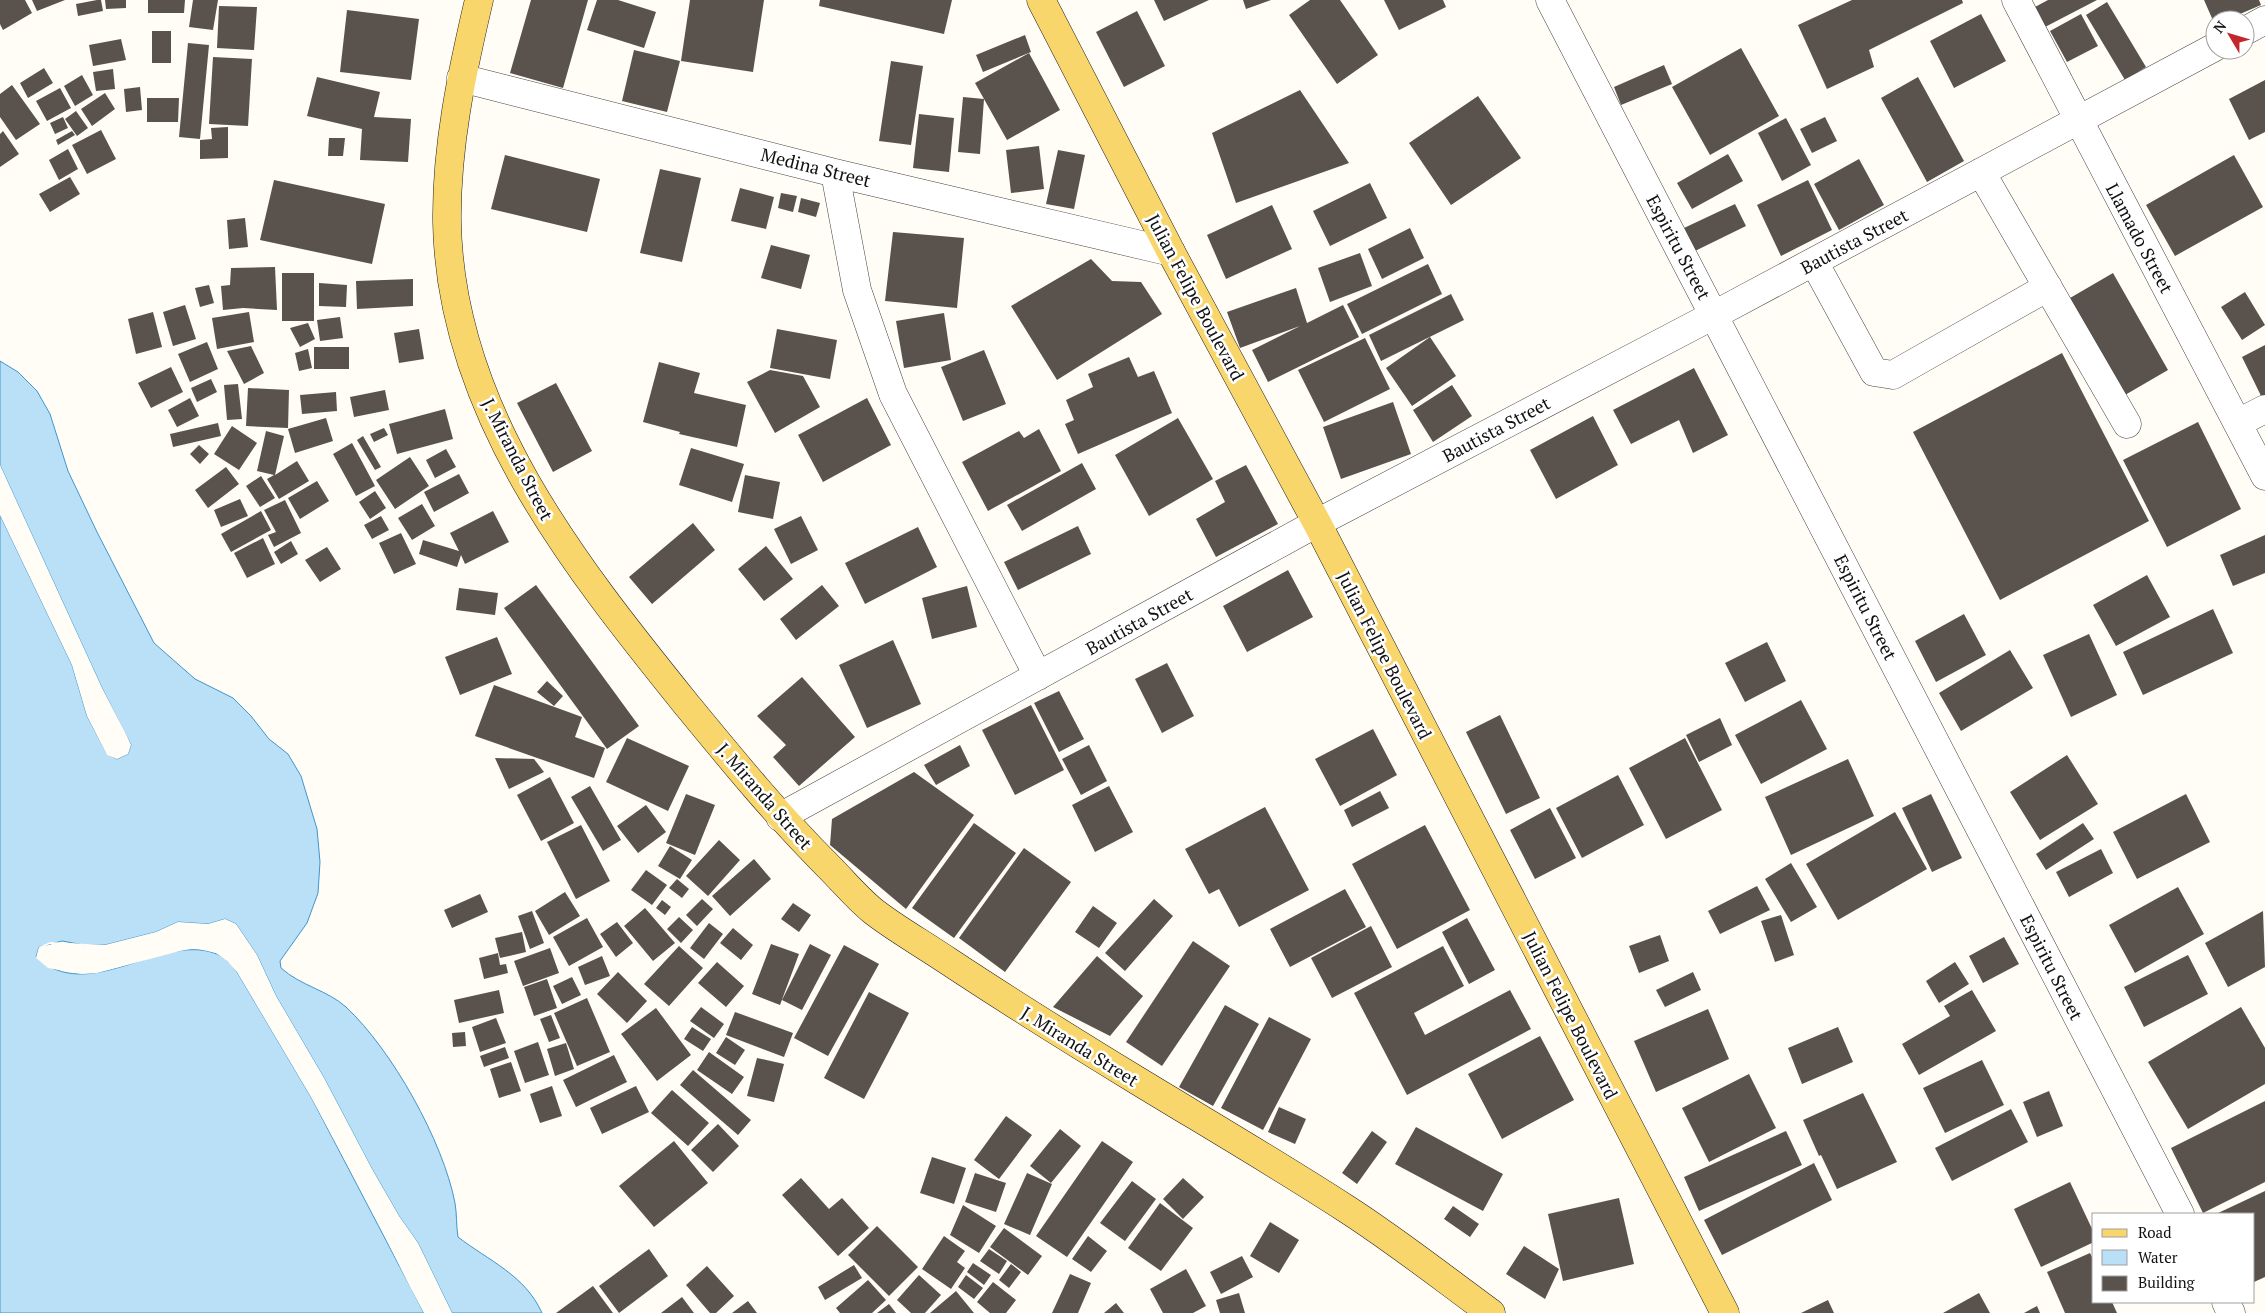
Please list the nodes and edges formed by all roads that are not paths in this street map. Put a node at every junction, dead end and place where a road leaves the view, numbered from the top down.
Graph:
1 (1040, 0) edge
2 (1550, 0) edge
3 (2016, 0) edge
4 (473, 1) edge
5 (2205, 52) edge
6 (461, 78) junction
7 (2079, 120) junction
8 (1981, 172) junction
9 (835, 173) junction
10 (1171, 252) junction
11 (1814, 262) junction
12 (2048, 288) junction
13 (1714, 315) junction
14 (2265, 409) edge
15 (2127, 424) dead end
16 (2238, 424) junction
17 (2265, 476) edge
18 (1317, 523) junction
19 (1038, 676) junction
20 (780, 818) junction
21 (2179, 1213) edge
22 (1491, 1313) edge
23 (1725, 1313) edge

1 - 10 main road, Julian Felipe Boulevard
2 - 13 street, Espiritu Street
3 - 7 street, Llamado Street
4 - 6 main road, J. Miranda Street
5 - 7 street, Bautista Street
6 - 9 street, Medina Street
6 - 20 main road, J. Miranda Street
7 - 8 street, Bautista Street
7 - 16 street, Llamado Street
8 - 11 street, Bautista Street
8 - 12 street
9 - 10 street, Medina Street
9 - 19 street
10 - 18 main road, Julian Felipe Boulevard
11 - 12 street
11 - 13 street, Bautista Street
12 - 15 street
13 - 18 street, Bautista Street
13 - 21 street, Espiritu Street
14 - 16 street
16 - 17 street, Llamado Street
18 - 19 street, Bautista Street
18 - 23 main road, Julian Felipe Boulevard
19 - 20 street, Bautista Street
20 - 22 main road, J. Miranda Street

